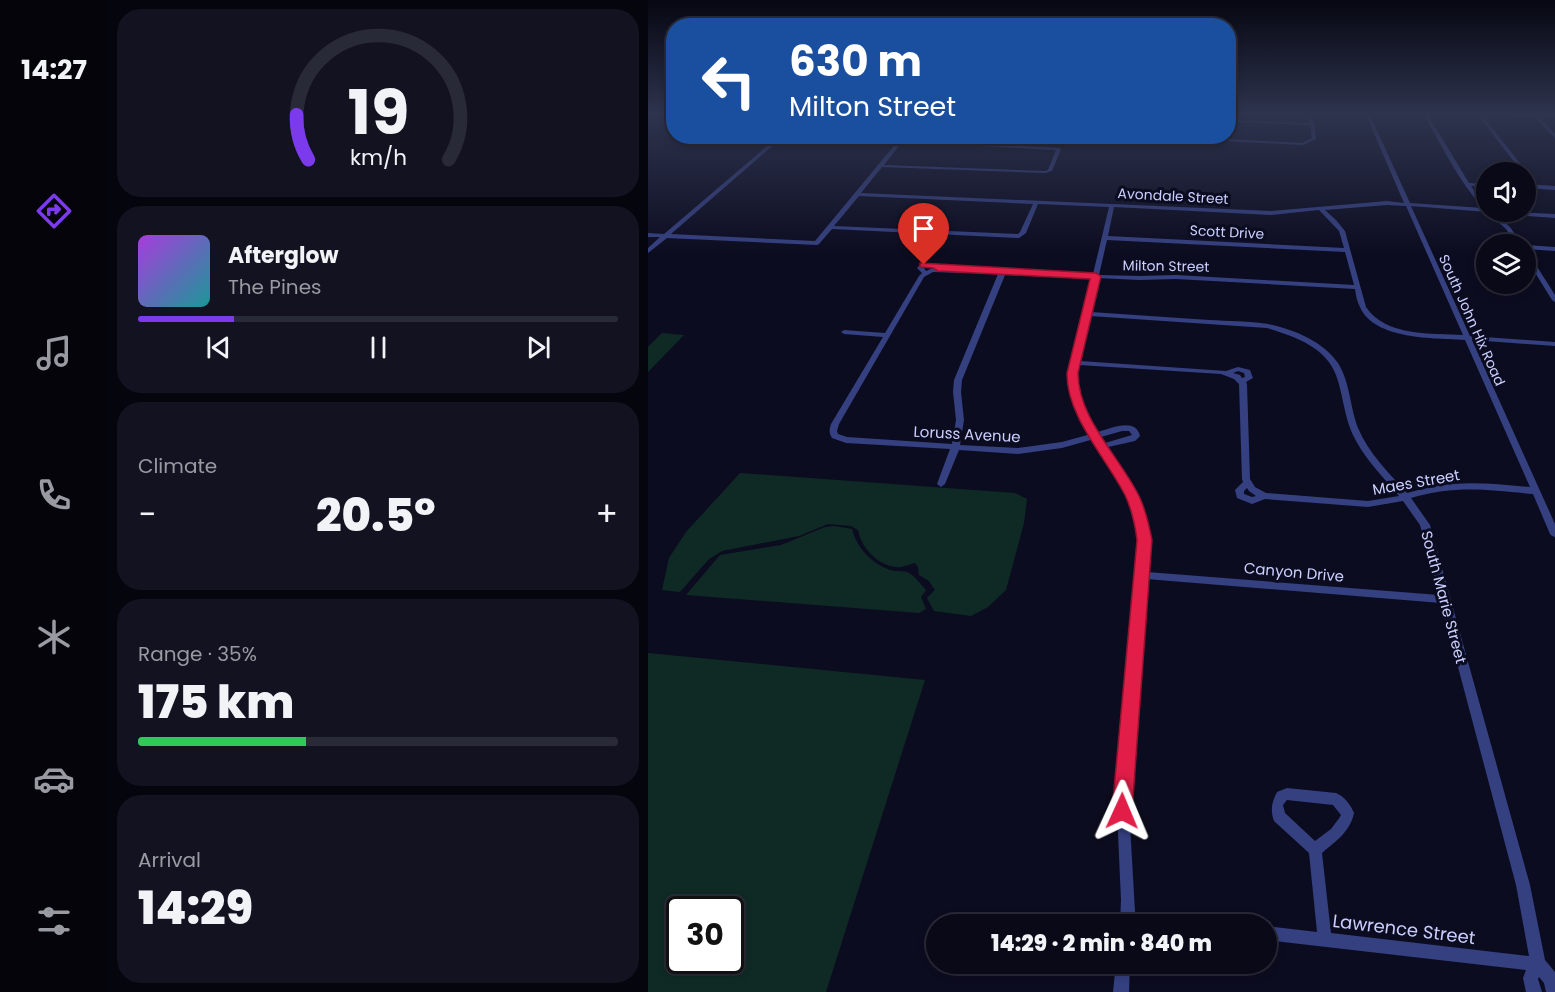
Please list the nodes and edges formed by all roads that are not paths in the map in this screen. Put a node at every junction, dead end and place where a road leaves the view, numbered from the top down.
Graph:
1 (753, 161) edge
2 (885, 161) edge
3 (1053, 161) edge
4 (1388, 161) edge
5 (1454, 161) edge
6 (881, 166) junction
7 (1467, 184) junction
8 (1476, 184) edge
9 (1536, 187) edge
10 (1555, 188) edge
11 (857, 194) junction
12 (1476, 198) edge
13 (1036, 202) junction
14 (1407, 204) junction
15 (1112, 205) junction
16 (1321, 209) junction
17 (1476, 209) edge
18 (1536, 215) edge
19 (1555, 216) edge
20 (1501, 222) edge
21 (830, 227) junction
22 (1513, 234) edge
23 (648, 235) edge
24 (666, 236) junction
25 (1105, 237) junction
26 (1536, 248) edge
27 (1555, 249) edge
28 (1348, 250) junction
29 (648, 251) edge
30 (1536, 270) edge
31 (1003, 272) junction
32 (1096, 276) junction
33 (1545, 284) junction
34 (1555, 285) edge
35 (1358, 287) junction
36 (1555, 300) edge
37 (1086, 314) junction
38 (844, 332) dead end
39 (886, 335) junction
40 (1467, 338) junction
41 (1555, 344) edge
42 (1075, 363) junction
43 (1096, 435) junction
44 (1103, 446) junction
45 (955, 448) junction
46 (1247, 483) junction
47 (941, 484) dead end
48 (1536, 491) junction
49 (1264, 496) junction
50 (1406, 497) junction
51 (1555, 534) edge
52 (1142, 575) junction
53 (1444, 599) junction
54 (1316, 850) junction
55 (1127, 914) edge
56 (1277, 934) edge
57 (1325, 940) junction
58 (1538, 964) junction
59 (1122, 974) edge
60 (1121, 992) edge
61 (1534, 992) edge
62 (1554, 992) edge

1 - 24 street
2 - 6 street
3 - 6 street
4 - 14 street, South John Hix Road
5 - 7 street
6 - 11 street
7 - 8 street
7 - 12 street
9 - 10 street
11 - 13 street, Avondale Street
11 - 21 street
13 - 15 street, Avondale Street
13 - 21 street
14 - 16 street, Avondale Street
14 - 17 street, Avondale Street
14 - 40 street, South John Hix Road
15 - 16 street, Avondale Street
15 - 25 street
16 - 28 street
18 - 19 street
20 - 22 street
21 - 24 street
23 - 24 street
24 - 29 street
25 - 28 street, Scott Drive
25 - 32 street
26 - 27 street
28 - 35 street
30 - 33 street
31 - 32 street, Milton Street
31 - 39 street, Milton Street
31 - 45 street
32 - 35 street, Milton Street
32 - 37 street
33 - 34 street
33 - 36 street
35 - 40 street
37 - 42 street
37 - 50 street, South Marie Street
38 - 39 street
39 - 45 street, Loruss Avenue
40 - 41 street
40 - 48 street, South John Hix Road
42 - 43 street
42 - 46 street, Maes Street
43 - 44 street
43 - 44 street, Loruss Avenue
43 - 45 street, Loruss Avenue
44 - 52 street
45 - 47 street
46 - 49 street
46 - 49 street, Maes Street
48 - 50 street, Maes Street
48 - 51 street, South John Hix Road
49 - 50 street, Maes Street
50 - 53 street, South Marie Street
52 - 53 street, Canyon Drive
52 - 55 street
53 - 58 street, South Marie Street
54 - 54 street
54 - 57 street
56 - 57 street, Lawrence Street
57 - 58 street, Lawrence Street
58 - 61 street, South Marie Street
58 - 62 street, South Marie Street
59 - 60 street

